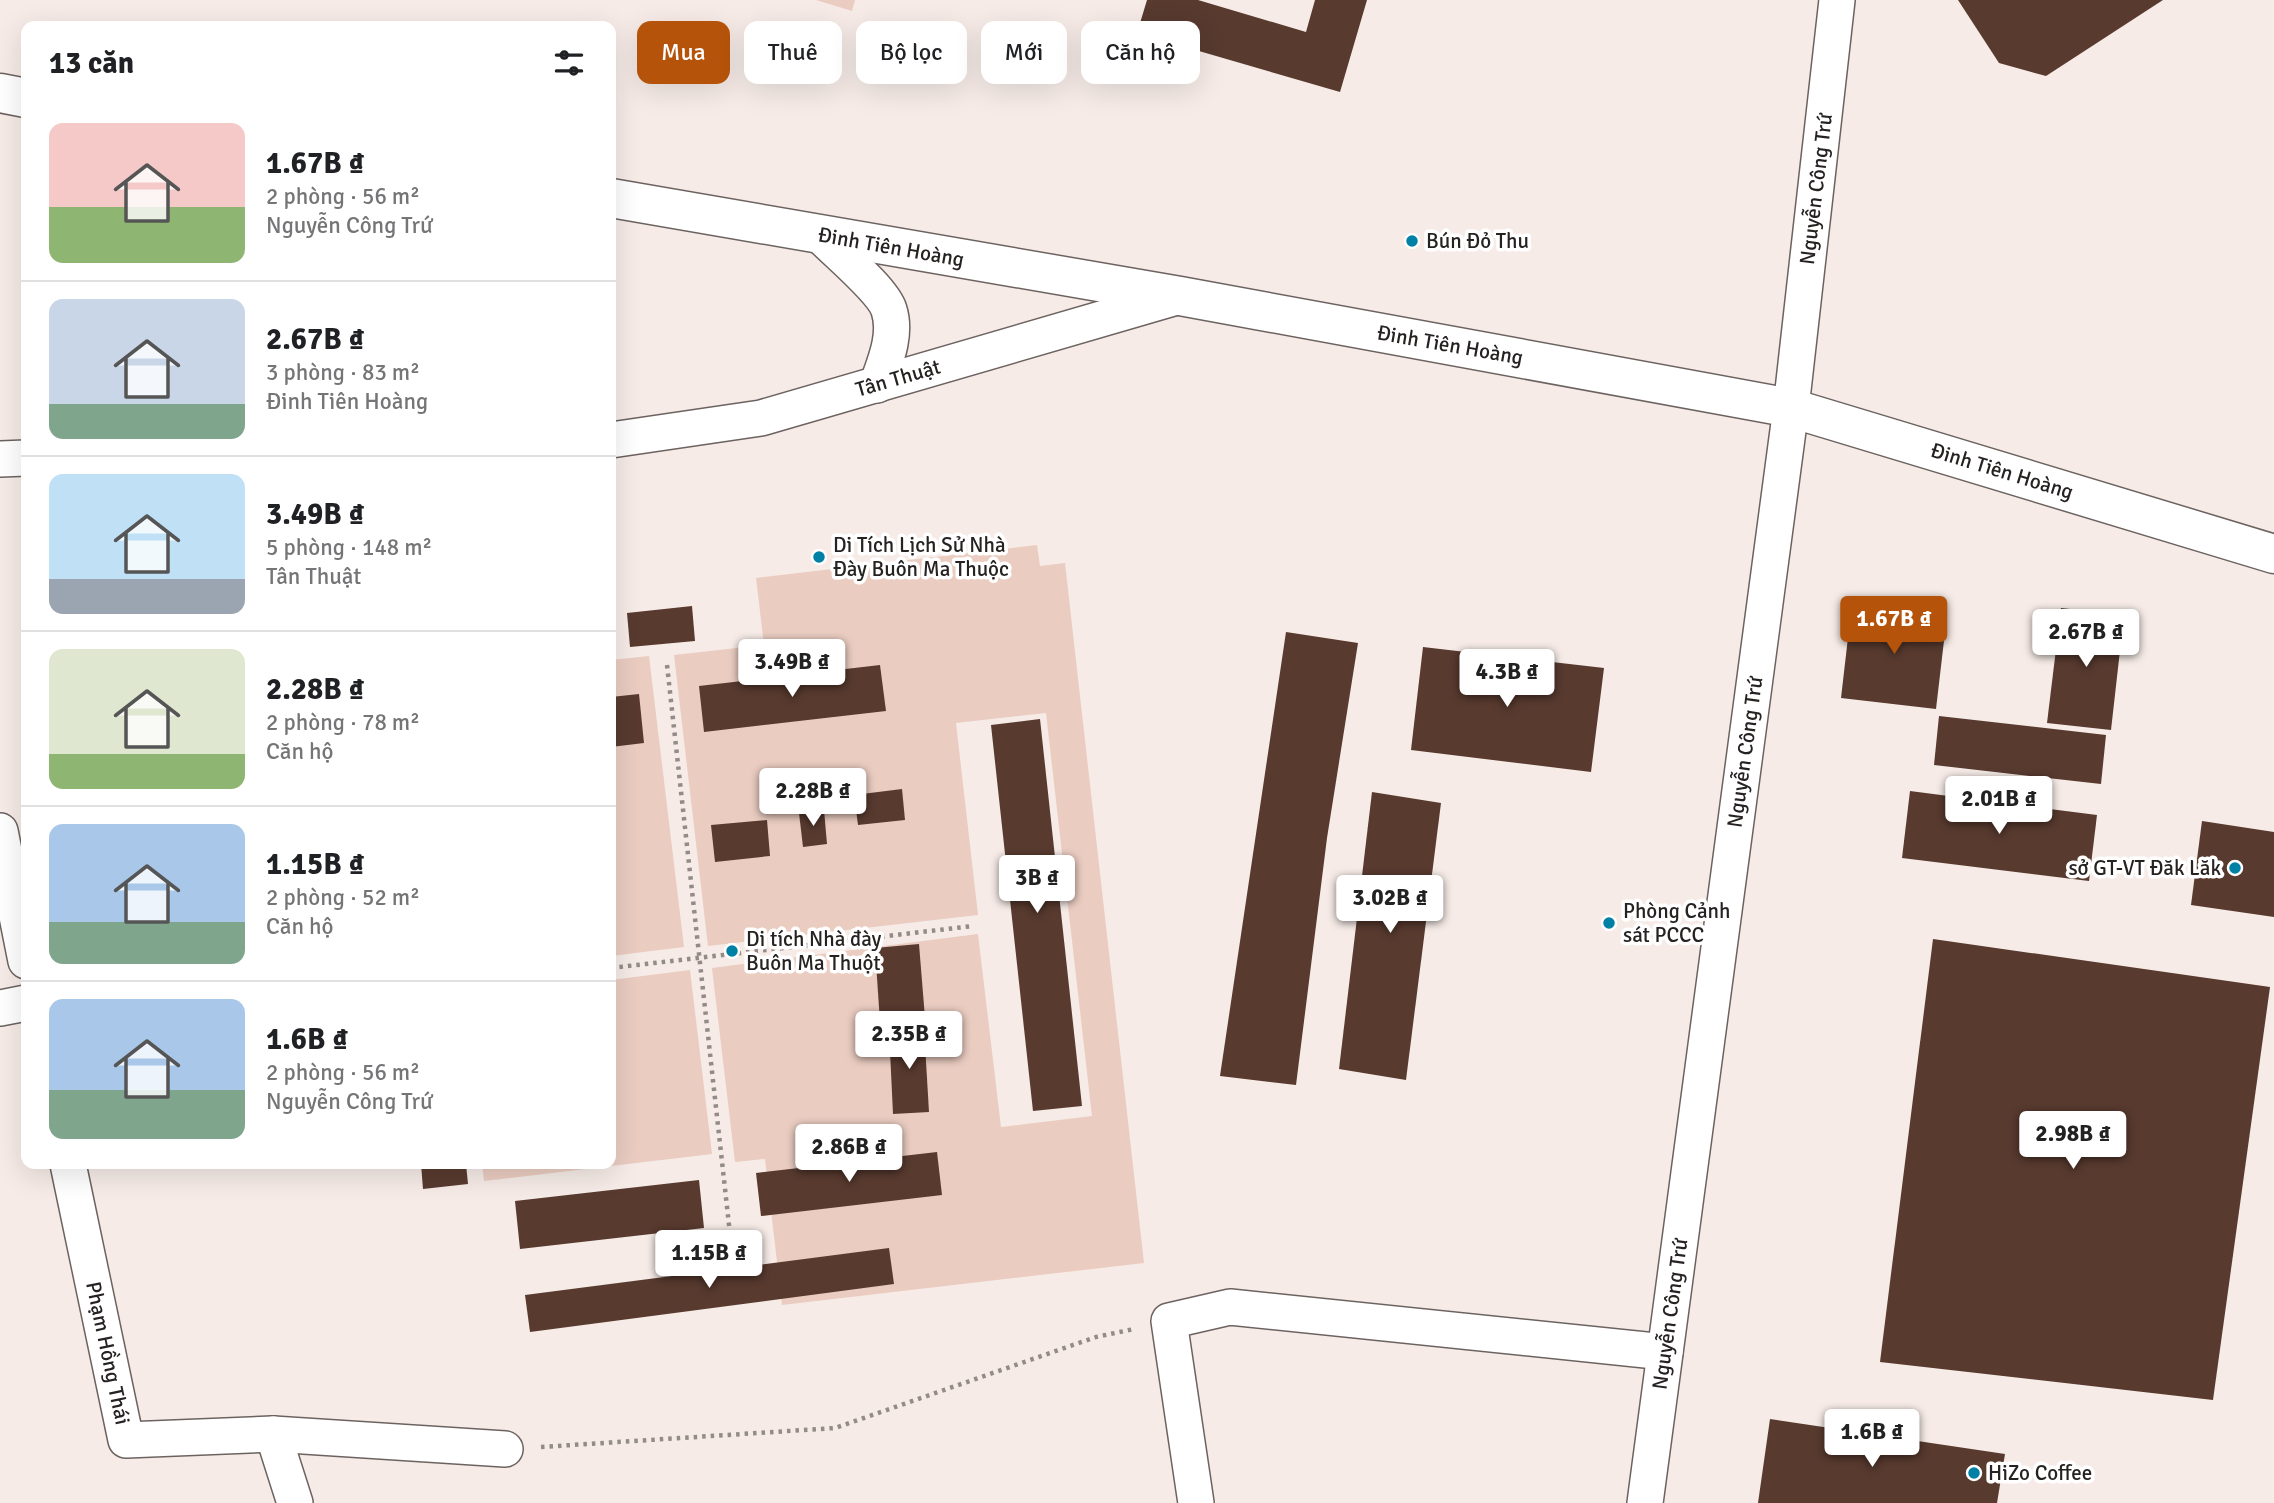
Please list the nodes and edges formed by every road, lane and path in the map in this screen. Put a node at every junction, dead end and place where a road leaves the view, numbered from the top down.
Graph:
1 (1837, 0) edge
2 (0, 93) edge
3 (21, 97) edge
4 (616, 199) edge
5 (819, 234) junction
6 (1180, 296) junction
7 (877, 384) junction
8 (1791, 408) junction
9 (616, 439) edge
10 (21, 458) edge
11 (0, 459) edge
12 (2274, 554) edge
13 (667, 665) dead end
14 (0, 831) edge
15 (973, 926) dead end
16 (21, 936) edge
17 (699, 958) junction
18 (616, 967) edge
19 (21, 1004) edge
20 (0, 1008) edge
21 (69, 1169) edge
22 (732, 1252) dead end
23 (1169, 1321) junction
24 (1665, 1352) junction
25 (273, 1434) junction
26 (505, 1450) joint
27 (295, 1503) edge
28 (1196, 1503) edge
29 (1645, 1503) edge

1 - 8 street, Nguyễn Công Trứ
2 - 3 street
4 - 5 street, Đinh Tiên Hoàng
5 - 6 street, Đinh Tiên Hoàng
5 - 7 street
6 - 7 street, Tân Thuật
6 - 8 street, Đinh Tiên Hoàng
7 - 9 street, Tân Thuật
8 - 12 street, Đinh Tiên Hoàng
8 - 24 street, Nguyễn Công Trứ
10 - 11 street
13 - 17 path
14 - 16 street
15 - 17 path
17 - 18 path
17 - 22 path
19 - 20 street
21 - 25 street, Phạm Hồng Thái
23 - 24 street
23 - 26 path
23 - 28 street
24 - 29 street, Nguyễn Công Trứ
25 - 26 street
25 - 27 street

